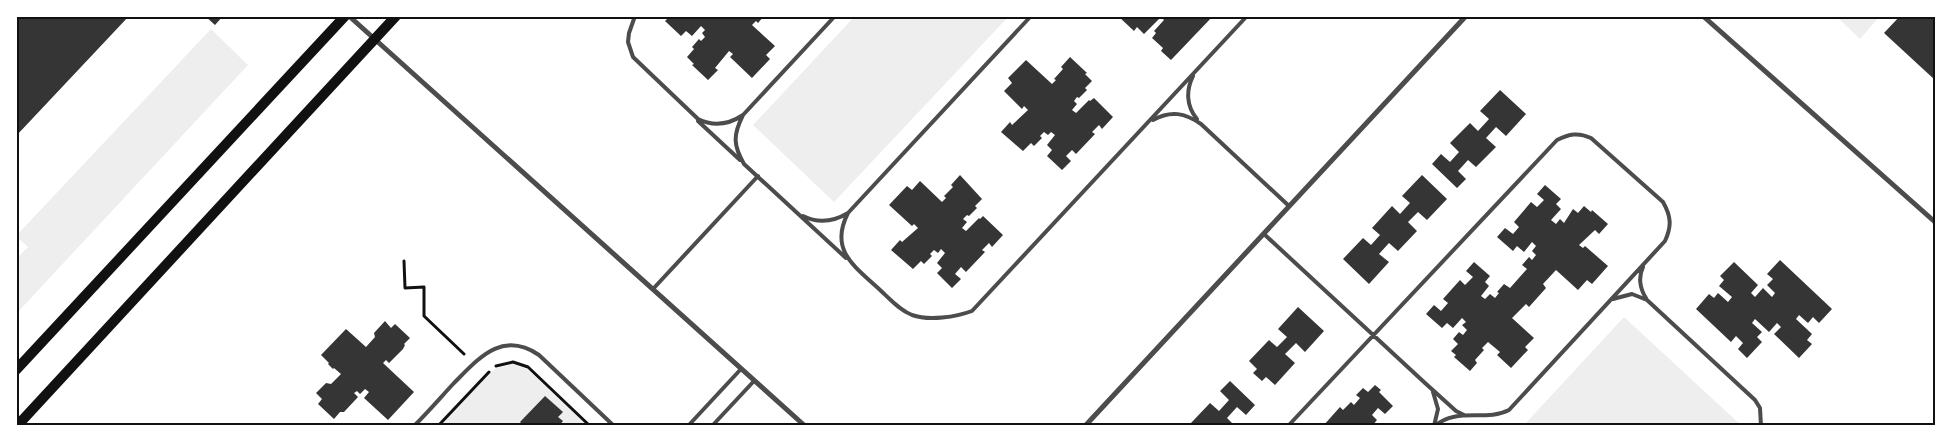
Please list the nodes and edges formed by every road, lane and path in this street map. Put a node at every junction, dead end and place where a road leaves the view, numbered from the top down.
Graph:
1 (345, 16) edge
2 (349, 16) edge
3 (396, 16) edge
4 (635, 16) edge
5 (835, 16) edge
6 (1031, 16) edge
7 (1247, 16) edge
8 (1466, 16) edge
9 (1703, 16) edge
10 (374, 40) junction
11 (1196, 71) junction
12 (691, 114) junction
13 (743, 115) junction
14 (1149, 122) junction
15 (1201, 124) junction
16 (744, 164) junction
17 (758, 176) junction
18 (1290, 206) junction
19 (798, 213) junction
20 (848, 213) junction
21 (1935, 222) edge
22 (1264, 234) junction
23 (404, 261) dead end
24 (1646, 262) junction
25 (851, 263) junction
26 (653, 290) junction
27 (1611, 300) junction
28 (1647, 300) junction
29 (1373, 335) junction
30 (474, 363) junction
31 (741, 369) junction
32 (16, 370) edge
33 (754, 381) junction
34 (1432, 390) junction
35 (1464, 416) junction
36 (18, 426) edge
37 (414, 426) edge
38 (438, 426) edge
39 (590, 426) edge
40 (614, 426) edge
41 (688, 426) edge
42 (712, 426) edge
43 (805, 426) edge
44 (1085, 426) edge
45 (1288, 426) edge
46 (1434, 426) edge
47 (1760, 426) edge

1 - 32 main road
2 - 10 street
3 - 10 main road
4 - 12 lane
5 - 13 lane
6 - 20 lane
7 - 11 lane
8 - 18 street
9 - 21 street
10 - 26 street
10 - 36 main road
11 - 14 lane
11 - 15 lane
12 - 13 lane
12 - 16 lane
13 - 16 lane
14 - 15 lane
14 - 25 lane
15 - 18 lane
16 - 17 lane
17 - 19 lane
17 - 26 lane
18 - 22 street
19 - 20 lane
19 - 25 lane
20 - 25 lane
22 - 29 lane
22 - 44 street
23 - 30 path
24 - 27 lane
24 - 28 lane
24 - 29 lane
26 - 31 street
27 - 28 lane
27 - 35 lane
28 - 47 lane
29 - 34 lane
29 - 45 lane
30 - 37 lane
30 - 40 lane
31 - 33 street
31 - 41 lane
33 - 42 lane
33 - 43 street
34 - 35 lane
34 - 46 lane
35 - 46 lane
38 - 39 path

